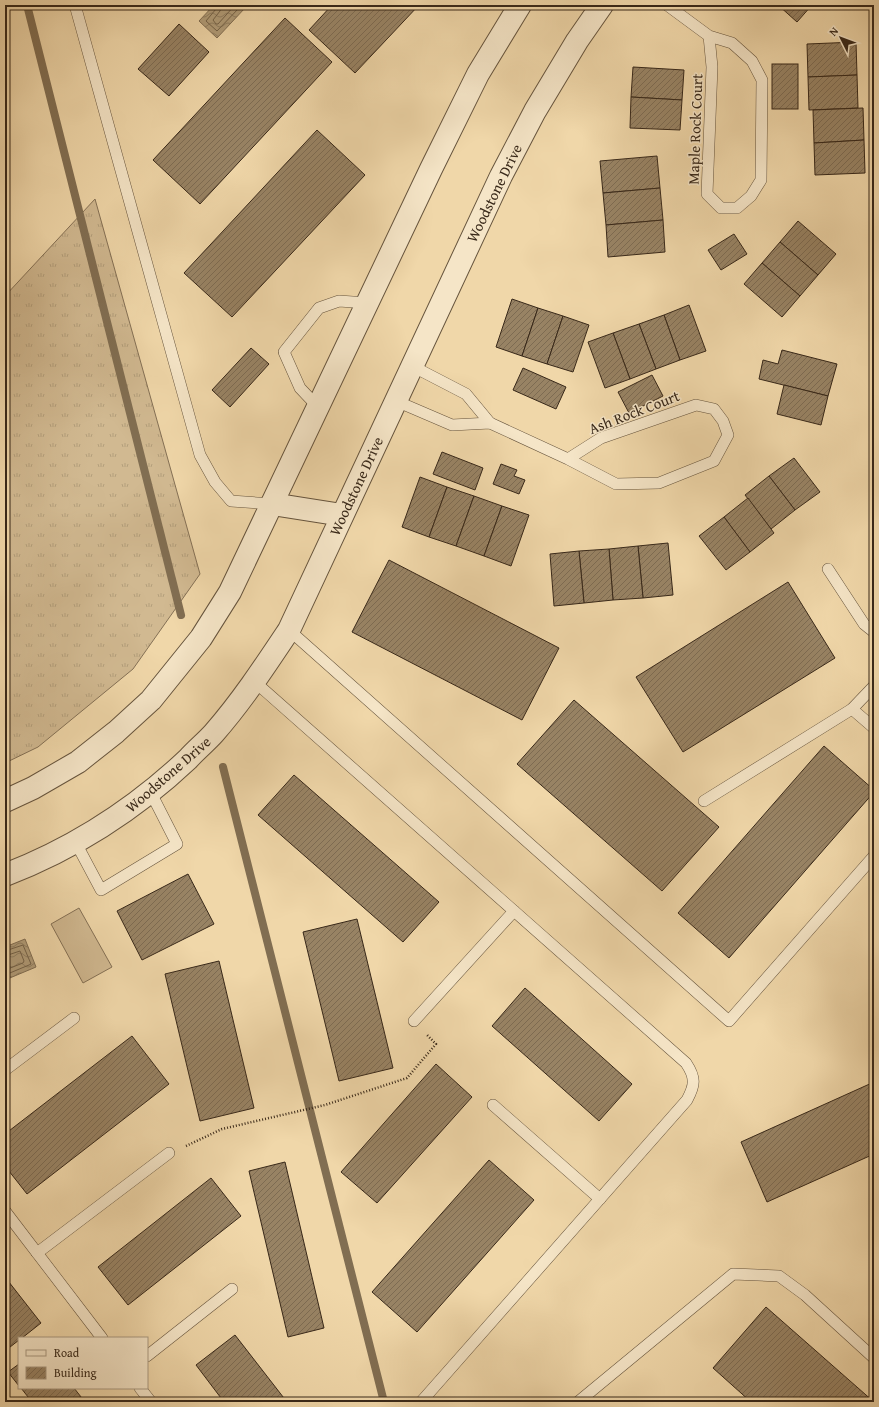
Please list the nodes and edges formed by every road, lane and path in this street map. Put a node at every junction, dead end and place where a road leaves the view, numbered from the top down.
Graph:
1 (74, 5) edge
2 (520, 5) edge
3 (602, 5) edge
4 (668, 5) edge
5 (709, 36) junction
6 (367, 303) junction
7 (412, 366) junction
8 (396, 401) junction
9 (318, 407) junction
10 (490, 423) junction
11 (568, 459) junction
12 (272, 504) junction
13 (342, 514) junction
14 (828, 569) dead end
15 (289, 630) junction
16 (874, 632) edge
17 (255, 682) junction
18 (874, 686) edge
19 (852, 709) junction
20 (874, 728) edge
21 (150, 791) junction
22 (5, 801) edge
23 (704, 801) dead end
24 (76, 843) junction
25 (874, 856) edge
26 (5, 875) edge
27 (514, 910) junction
28 (74, 1018) dead end
29 (414, 1021) joint
30 (5, 1070) edge
31 (494, 1106) dead end
32 (170, 1153) joint
33 (600, 1200) junction
34 (5, 1211) edge
35 (38, 1253) junction
36 (232, 1289) dead end
37 (101, 1337) edge
38 (148, 1355) edge
39 (874, 1358) edge
40 (141, 1389) edge
41 (151, 1402) edge
42 (421, 1402) edge
43 (578, 1402) edge

1 - 12 lane
2 - 6 street
3 - 7 street, Woodstone Drive
4 - 5 lane
5 - 5 lane, Maple Rock Court
6 - 9 street
6 - 9 lane
7 - 8 street, Woodstone Drive
7 - 10 lane, Ash Rock Court
8 - 10 lane, Ash Rock Court
8 - 13 street, Woodstone Drive
9 - 12 street
10 - 11 lane, Ash Rock Court
11 - 11 lane, Ash Rock Court
12 - 13 street
12 - 22 street
13 - 15 street, Woodstone Drive
14 - 16 lane
15 - 17 street, Woodstone Drive
15 - 25 lane
17 - 21 street, Woodstone Drive
17 - 27 lane
18 - 19 lane
19 - 20 lane
19 - 23 lane
21 - 24 street, Woodstone Drive
21 - 24 lane
24 - 26 street, Woodstone Drive
27 - 29 lane
27 - 33 lane
28 - 30 lane
29 - 32 path
31 - 33 lane
32 - 35 lane
33 - 42 lane
34 - 35 lane
35 - 37 lane
36 - 38 lane
39 - 43 lane
40 - 41 lane

